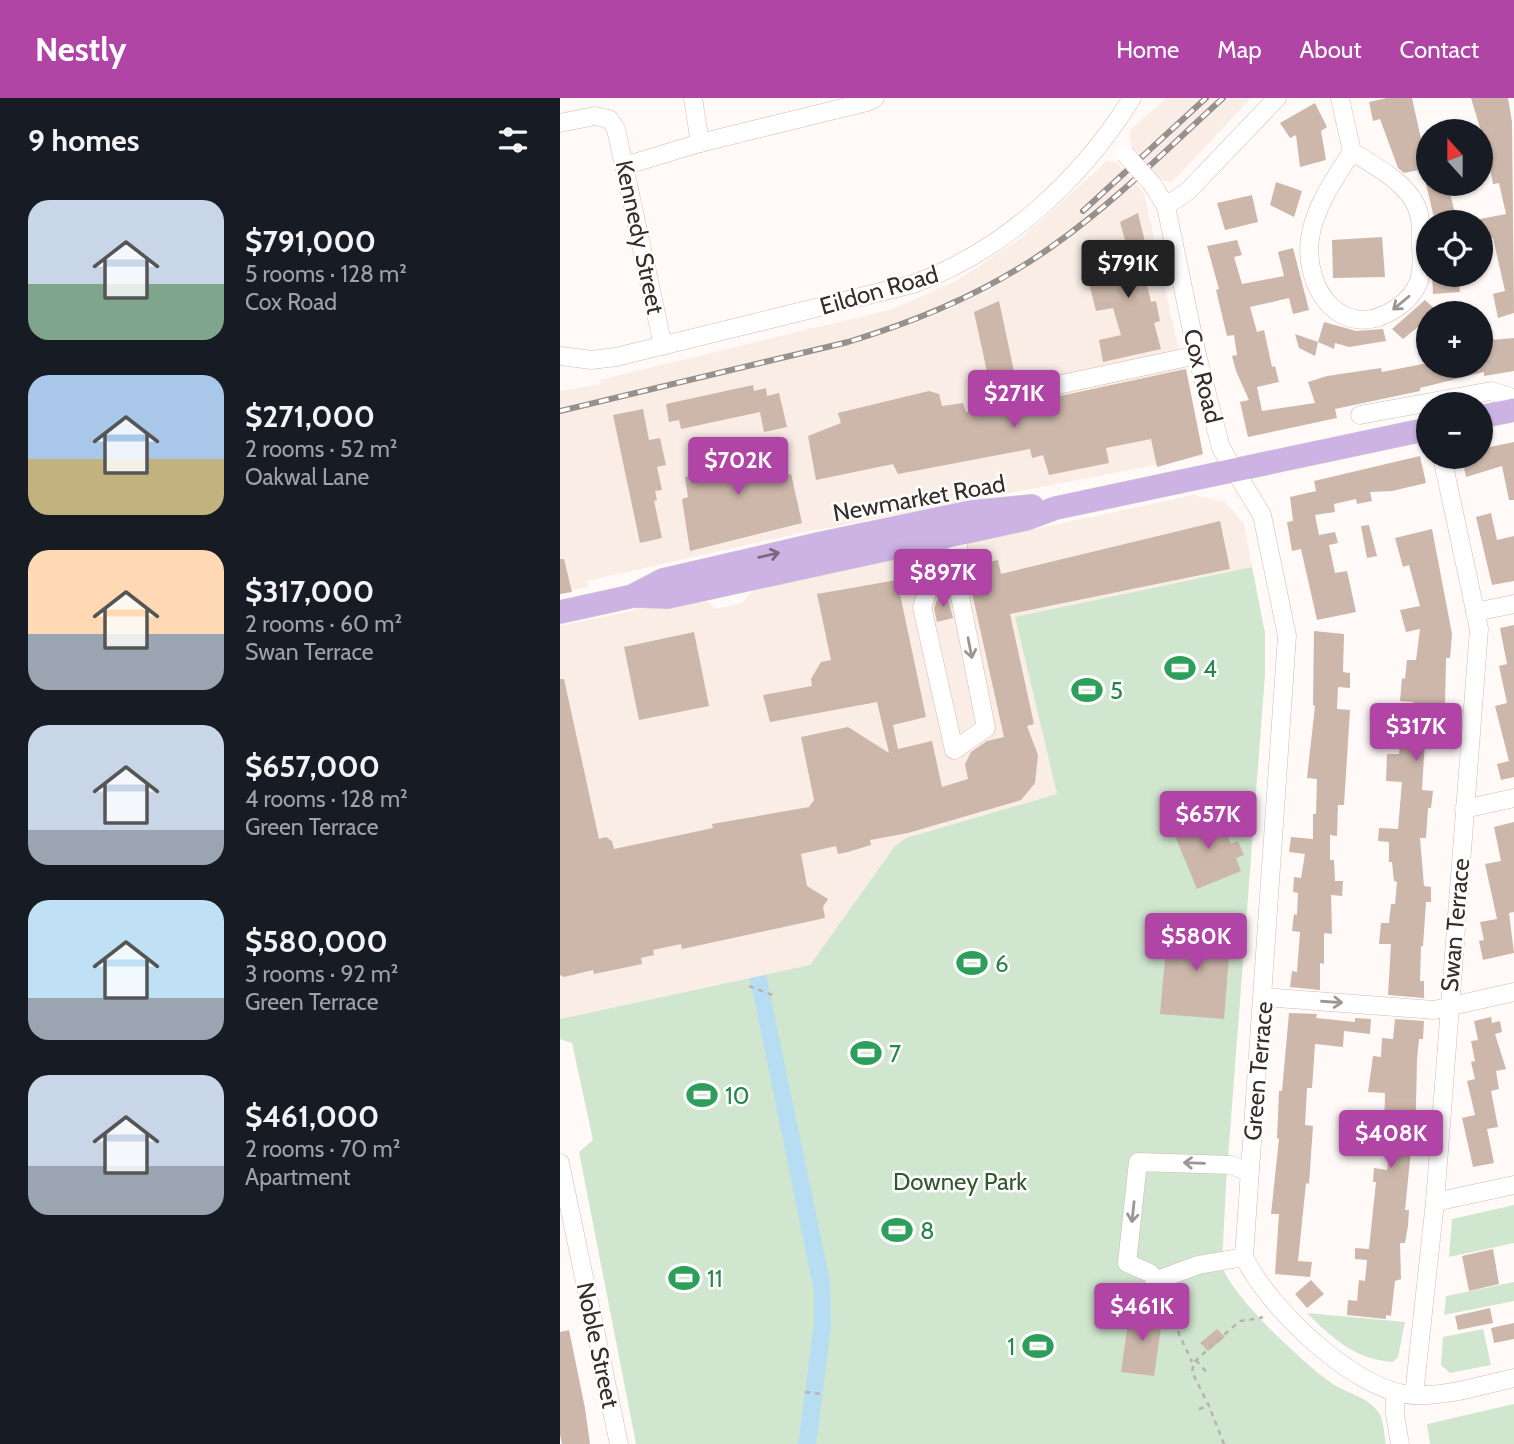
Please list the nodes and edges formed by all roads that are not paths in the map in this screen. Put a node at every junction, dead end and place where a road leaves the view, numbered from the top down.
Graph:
1 (693, 98) edge
2 (875, 98) edge
3 (1132, 98) edge
4 (1277, 98) edge
5 (1340, 98) edge
6 (560, 123) edge
7 (1107, 136) junction
8 (700, 143) junction
9 (1352, 152) junction
10 (624, 166) junction
11 (1166, 206) junction
12 (663, 346) junction
13 (1197, 355) junction
14 (560, 356) edge
15 (1002, 397) dead end
16 (1513, 410) edge
17 (1493, 414) edge
18 (1360, 415) dead end
19 (1416, 431) edge
20 (1233, 469) junction
21 (1445, 469) edge
22 (954, 525) junction
23 (957, 581) junction
24 (1514, 604) edge
25 (560, 612) edge
26 (1475, 612) junction
27 (1514, 798) edge
28 (1464, 809) junction
29 (1514, 992) edge
30 (1264, 997) junction
31 (1449, 1006) junction
32 (561, 1171) edge
33 (1249, 1172) junction
34 (1514, 1185) edge
35 (1435, 1202) junction
36 (1244, 1256) junction
37 (1514, 1378) edge
38 (1395, 1393) junction
39 (1414, 1395) junction
40 (619, 1444) edge
41 (1400, 1444) edge

1 - 8 street
2 - 8 street
3 - 7 street, Eildon Road
4 - 11 street
5 - 9 street
6 - 10 street, Kennedy Street
7 - 11 street, Cox Road, bridge
7 - 12 street, Eildon Road
8 - 10 street
9 -> 9 street
10 - 12 street, Kennedy Street
11 - 13 street, Cox Road
12 - 14 street, Eildon Road
13 - 15 street
13 - 20 street, Cox Road
16 - 17 main road
16 - 18 street
19 - 20 main road, Newmarket Road
20 - 22 main road, Newmarket Road
20 - 30 street, Green Terrace
21 - 26 street, Swan Terrace
22 - 23 street
22 - 25 main road, Newmarket Road
23 -> 23 street
24 - 26 street
26 - 28 street, Swan Terrace
27 - 28 street
28 - 31 street, Swan Terrace
29 - 31 street
30 -> 31 street
30 - 33 street, Green Terrace
31 - 35 street, Swan Terrace
32 - 40 street, Noble Street
33 - 36 street, Green Terrace
33 -> 36 street
34 - 35 street
35 - 39 street, Swan Terrace
36 - 38 street
37 - 39 street
38 - 39 street
38 - 41 street

